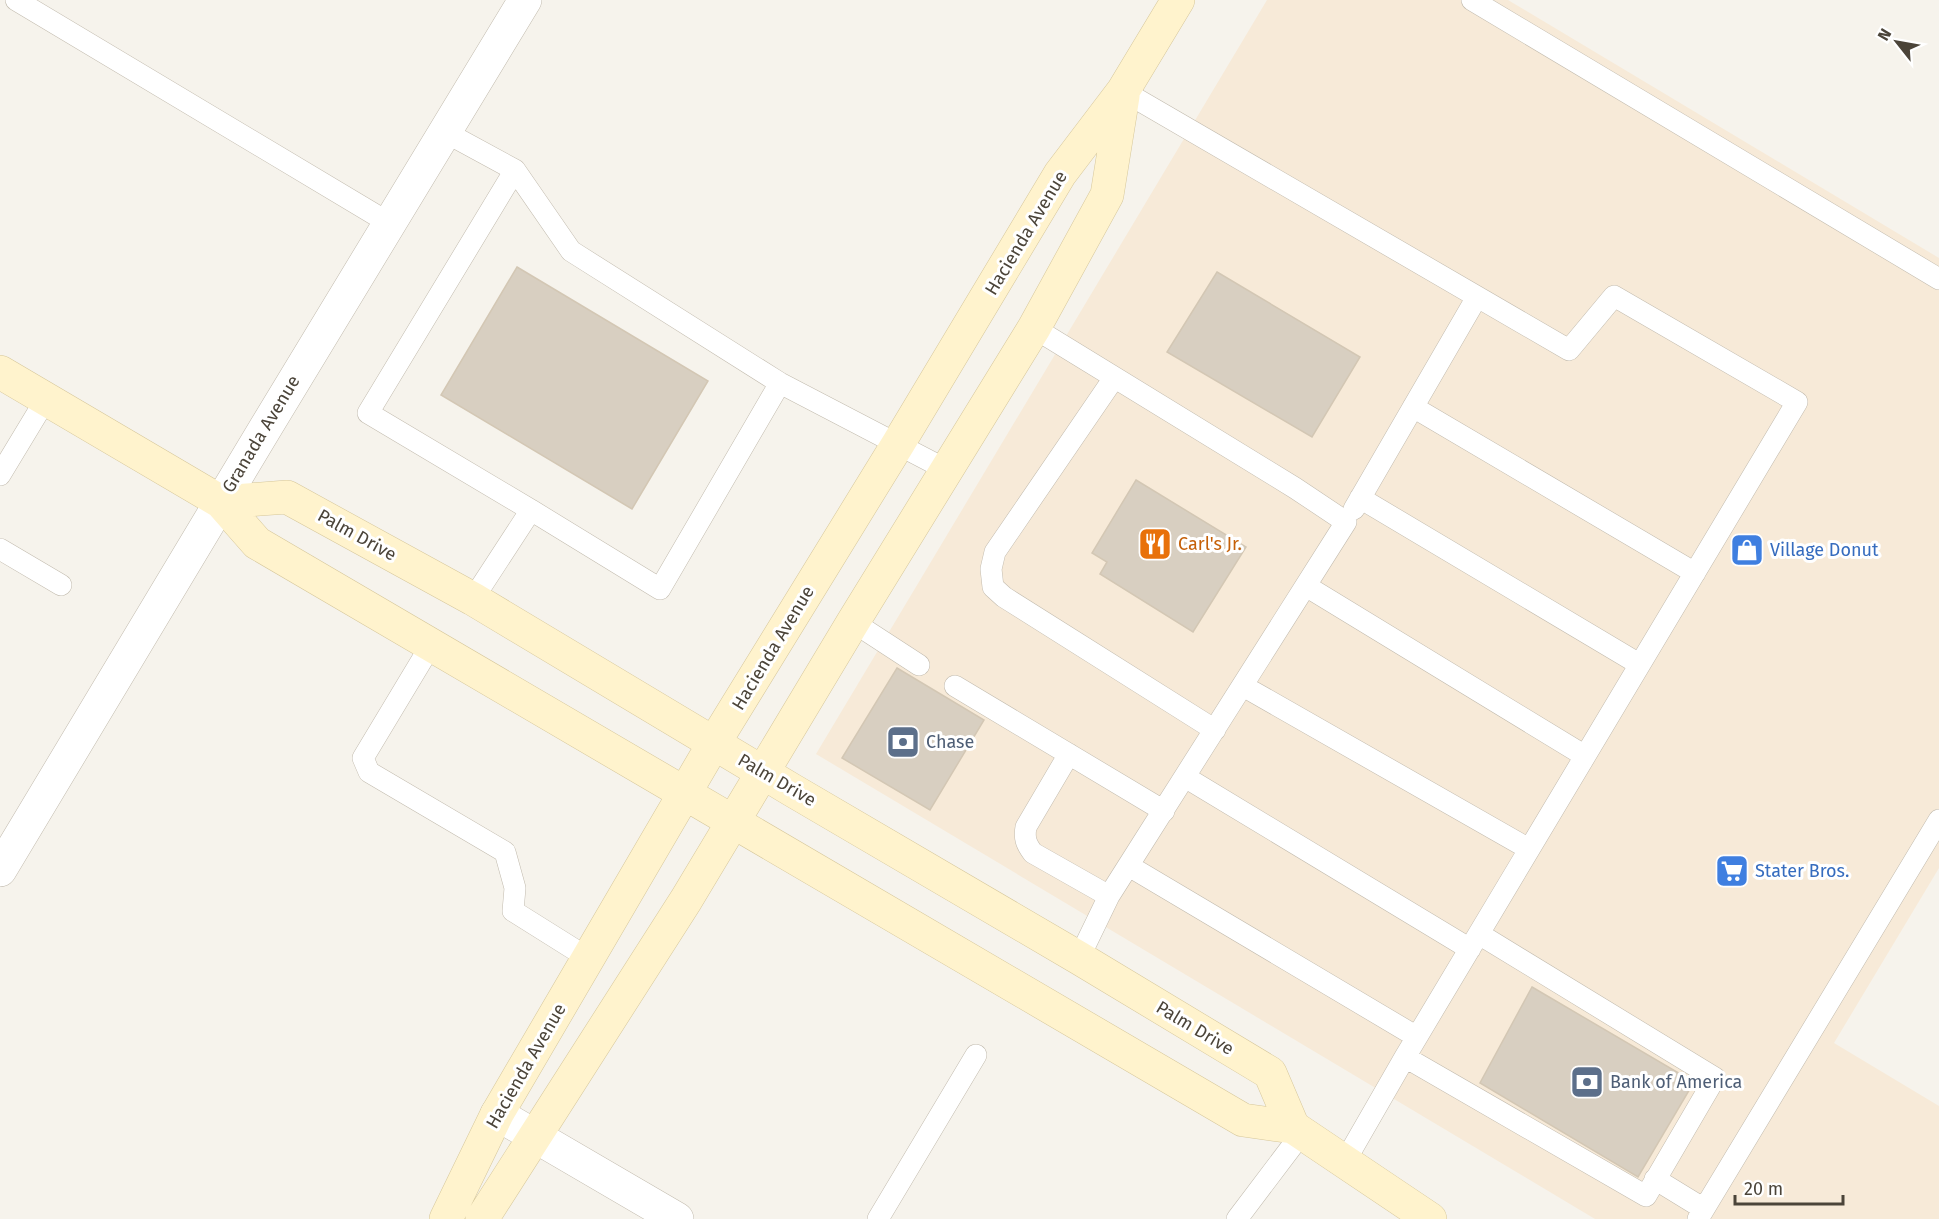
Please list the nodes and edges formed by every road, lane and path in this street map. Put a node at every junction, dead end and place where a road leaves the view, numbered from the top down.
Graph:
1 (16, 0) edge
2 (525, 0) edge
3 (1178, 0) edge
4 (1472, 0) edge
5 (1123, 91) junction
6 (445, 132) junction
7 (515, 170) junction
8 (389, 224) junction
9 (1939, 279) edge
10 (1477, 297) junction
11 (1034, 328) junction
12 (0, 372) edge
13 (1114, 378) junction
14 (780, 383) junction
15 (46, 399) junction
16 (1413, 407) junction
17 (898, 444) junction
18 (947, 470) junction
19 (0, 476) edge
20 (1360, 498) junction
21 (220, 502) junction
22 (531, 510) junction
23 (1346, 522) junction
24 (0, 549) edge
25 (1695, 573) junction
26 (61, 585) dead end
27 (1306, 586) junction
28 (473, 599) junction
29 (853, 622) junction
30 (431, 645) junction
31 (1639, 664) junction
32 (919, 665) dead end
33 (956, 686) dead end
34 (1243, 686) junction
35 (1215, 730) junction
36 (714, 743) junction
37 (1069, 754) junction
38 (1585, 756) junction
39 (763, 772) junction
40 (1185, 777) junction
41 (684, 794) junction
42 (1164, 811) junction
43 (1939, 820) edge
44 (733, 822) junction
45 (1529, 849) junction
46 (1129, 866) junction
47 (0, 870) edge
48 (1110, 896) junction
49 (1474, 942) junction
50 (588, 958) junction
51 (1079, 958) junction
52 (1417, 1037) junction
53 (976, 1055) dead end
54 (1405, 1056) junction
55 (497, 1114) junction
56 (1297, 1130) junction
57 (535, 1136) junction
58 (1344, 1163) junction
59 (1655, 1179) junction
60 (1701, 1214) edge
61 (446, 1219) edge
62 (482, 1219) edge
63 (677, 1219) edge
64 (878, 1219) edge
65 (1237, 1219) edge
66 (1430, 1219) edge

1 - 8 lane
2 - 6 street, Granada Avenue
3 - 5 main road, Hacienda Avenue
4 - 9 lane
5 - 10 lane
5 - 11 main road, Hacienda Avenue
5 - 17 main road, Hacienda Avenue
6 - 7 lane
6 - 8 street, Granada Avenue
7 - 14 lane
7 - 22 lane
8 - 21 street, Granada Avenue
10 - 16 lane
10 - 25 lane
11 - 13 lane
11 - 18 main road, Hacienda Avenue
12 - 15 main road
13 - 23 lane
13 - 35 lane
14 - 17 lane
14 - 22 lane
15 - 19 lane
15 - 21 main road
16 - 20 lane
16 - 25 lane
17 - 18 lane
17 - 36 main road, Hacienda Avenue
18 - 29 main road, Hacienda Avenue
20 - 23 lane
20 - 31 lane
21 - 28 main road, Palm Drive
21 - 30 main road
21 - 47 street, Granada Avenue
22 - 28 lane
23 - 27 lane
24 - 26 lane
25 - 31 lane
27 - 34 lane
27 - 38 lane
28 - 36 main road, Palm Drive
29 - 32 lane
29 - 39 main road, Hacienda Avenue
30 - 41 main road
30 - 50 lane
31 - 38 lane
33 - 37 lane
34 - 35 lane
34 - 45 lane
35 - 40 lane
36 - 39 main road, Palm Drive
36 - 41 main road, Hacienda Avenue
37 - 42 lane
37 - 48 lane
38 - 45 lane
39 - 44 main road, Hacienda Avenue
39 - 51 main road, Palm Drive
40 - 42 lane
40 - 49 lane
41 - 44 main road
41 - 50 main road, Hacienda Avenue
42 - 46 lane
43 - 60 lane
44 - 56 main road
44 - 57 main road, Hacienda Avenue
45 - 49 lane
46 - 48 lane
46 - 52 lane
48 - 51 lane
49 - 52 lane
49 - 59 lane
50 - 55 main road, Hacienda Avenue
51 - 56 main road, Palm Drive
52 - 54 lane
53 - 64 lane
54 - 58 lane
54 - 59 lane
55 - 57 street
55 - 61 main road, Hacienda Avenue
56 - 58 main road
56 - 65 lane
57 - 62 main road, Hacienda Avenue
57 - 63 street
58 - 66 main road
59 - 60 lane

